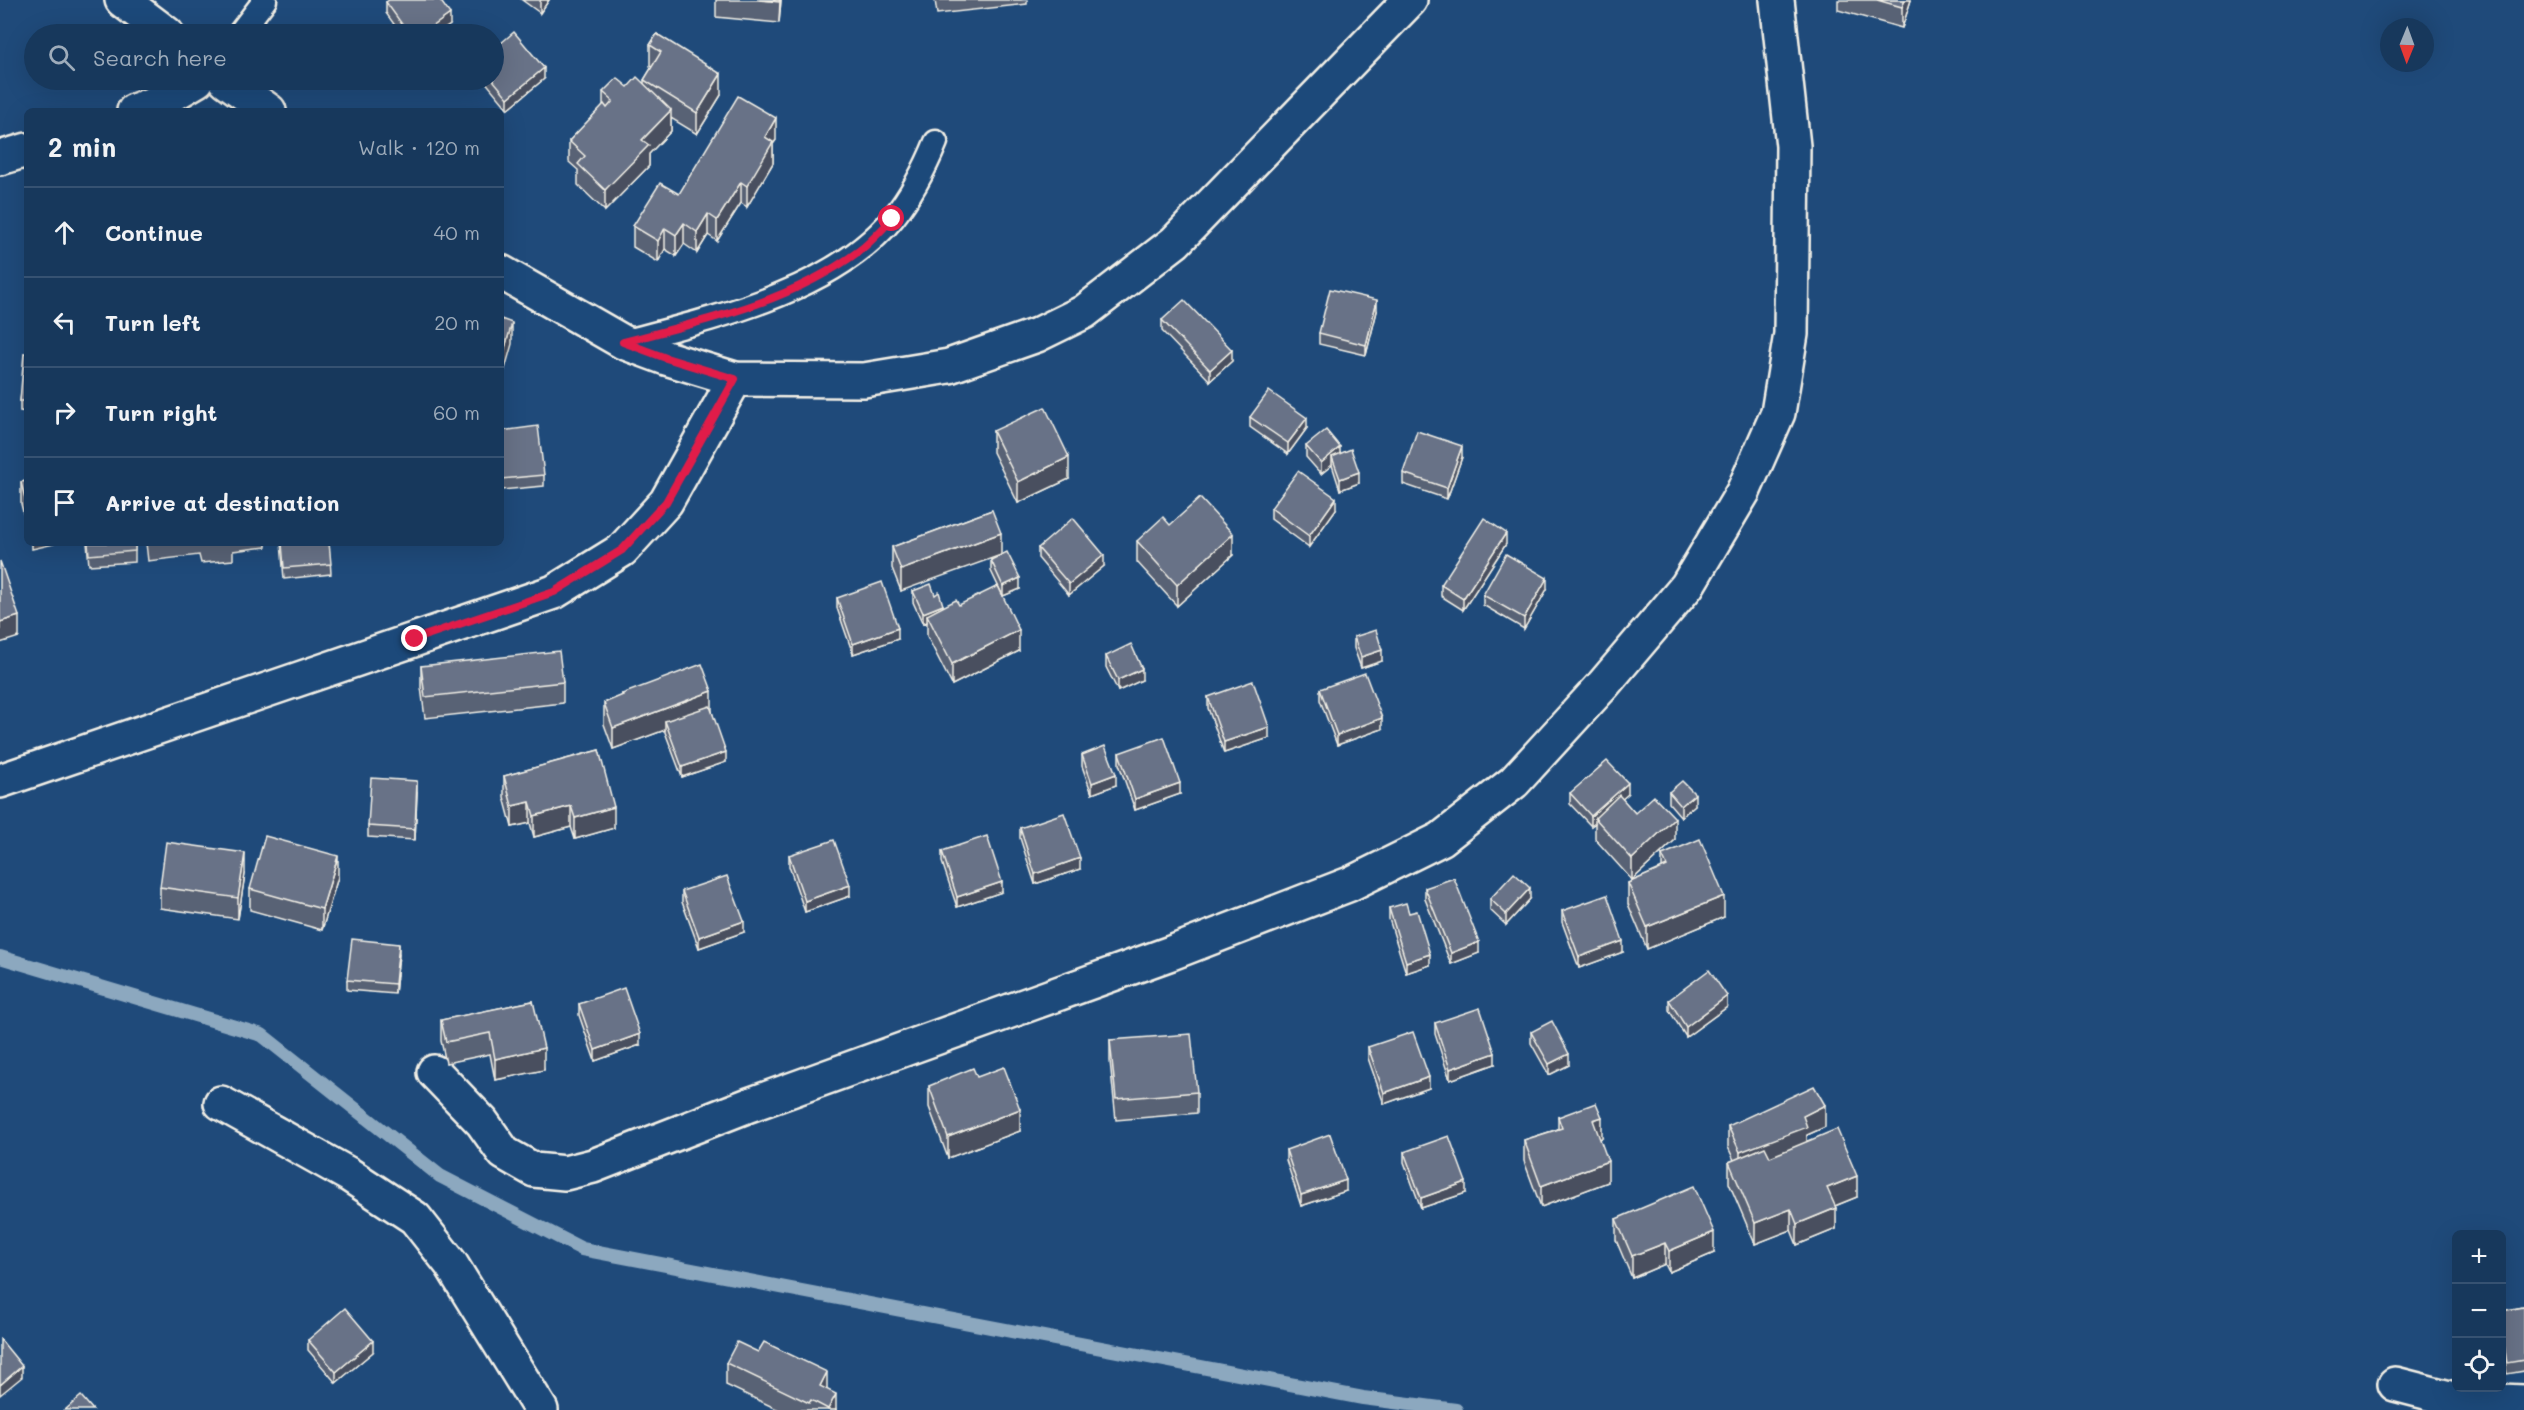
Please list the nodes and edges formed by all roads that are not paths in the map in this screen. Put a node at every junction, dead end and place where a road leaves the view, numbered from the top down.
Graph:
1 (122, 0) edge
2 (265, 0) edge
3 (1410, 0) edge
4 (1777, 0) edge
5 (154, 24) edge
6 (247, 24) edge
7 (180, 90) edge
8 (240, 90) edge
9 (142, 108) edge
10 (265, 108) edge
11 (936, 142) dead end
12 (24, 151) edge
13 (0, 158) edge
14 (504, 274) edge
15 (623, 342) junction
16 (735, 379) junction
17 (0, 781) edge
18 (434, 1072) dead end
19 (221, 1103) dead end
20 (2395, 1384) dead end
21 (2524, 1402) edge
22 (541, 1410) edge

1 - 5 street
2 - 6 lane
3 - 16 street
4 - 18 street
7 - 9 street
8 - 10 street
11 - 15 lane
12 - 13 street
14 - 15 street
15 - 16 street
16 - 17 street
19 - 22 street
20 - 21 street

